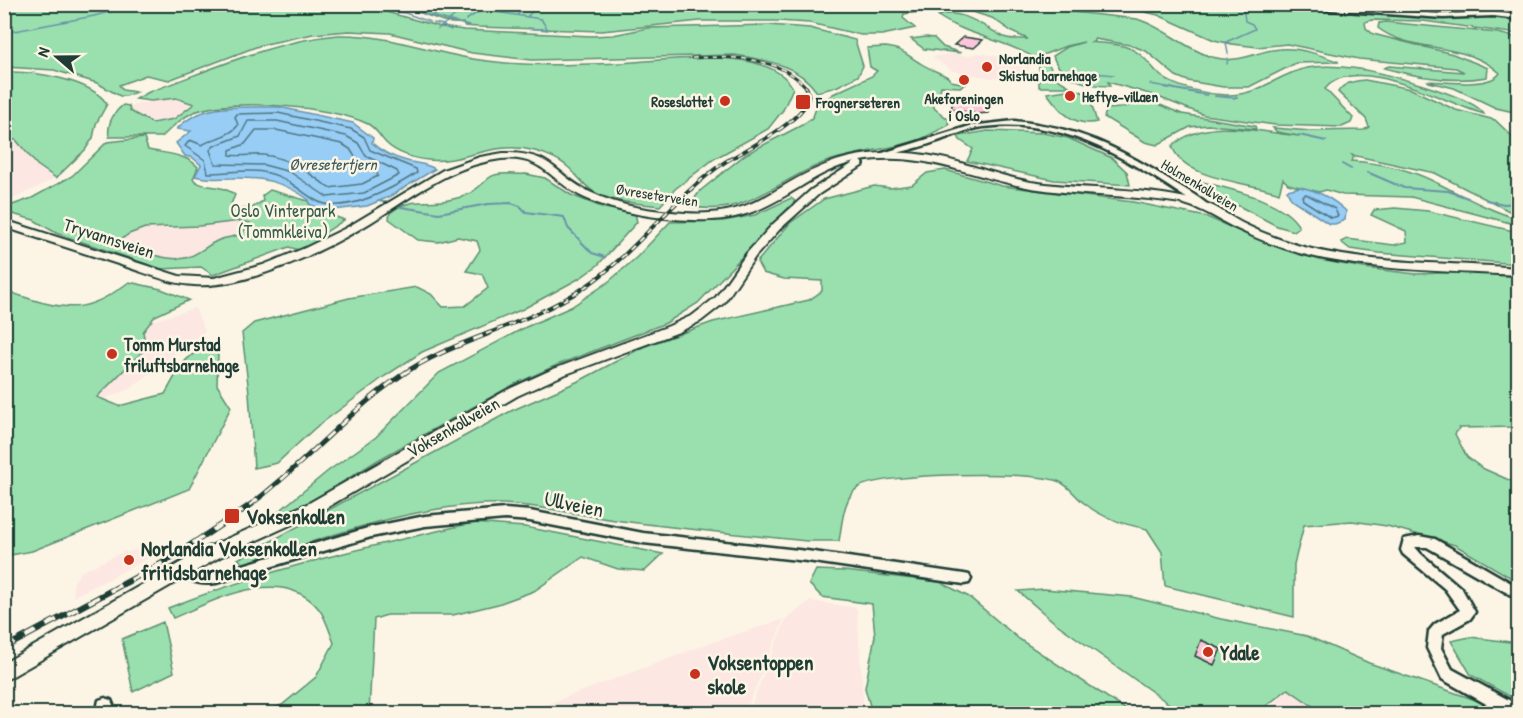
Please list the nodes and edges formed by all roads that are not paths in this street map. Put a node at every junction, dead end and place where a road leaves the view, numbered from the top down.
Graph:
1 (1247, 4) edge
2 (1518, 17) edge
3 (876, 157) junction
4 (1205, 206) junction
5 (4, 223) edge
6 (1518, 272) edge
7 (202, 283) joint
8 (185, 569) junction
9 (964, 579) dead end
10 (1518, 593) edge
11 (4, 673) edge
12 (1518, 713) edge

1 - 2 street
3 - 4 main road, Øvreseterveien
3 - 4 street, Holmenkollveien
3 - 7 main road, Øvreseterveien
3 - 8 main road, Voksenkollveien
4 - 6 main road, Holmenkollveien
5 - 7 main road, Tryvannsveien
8 - 9 street, Ullveien
8 - 11 main road, Voksenkollveien
10 - 12 street

